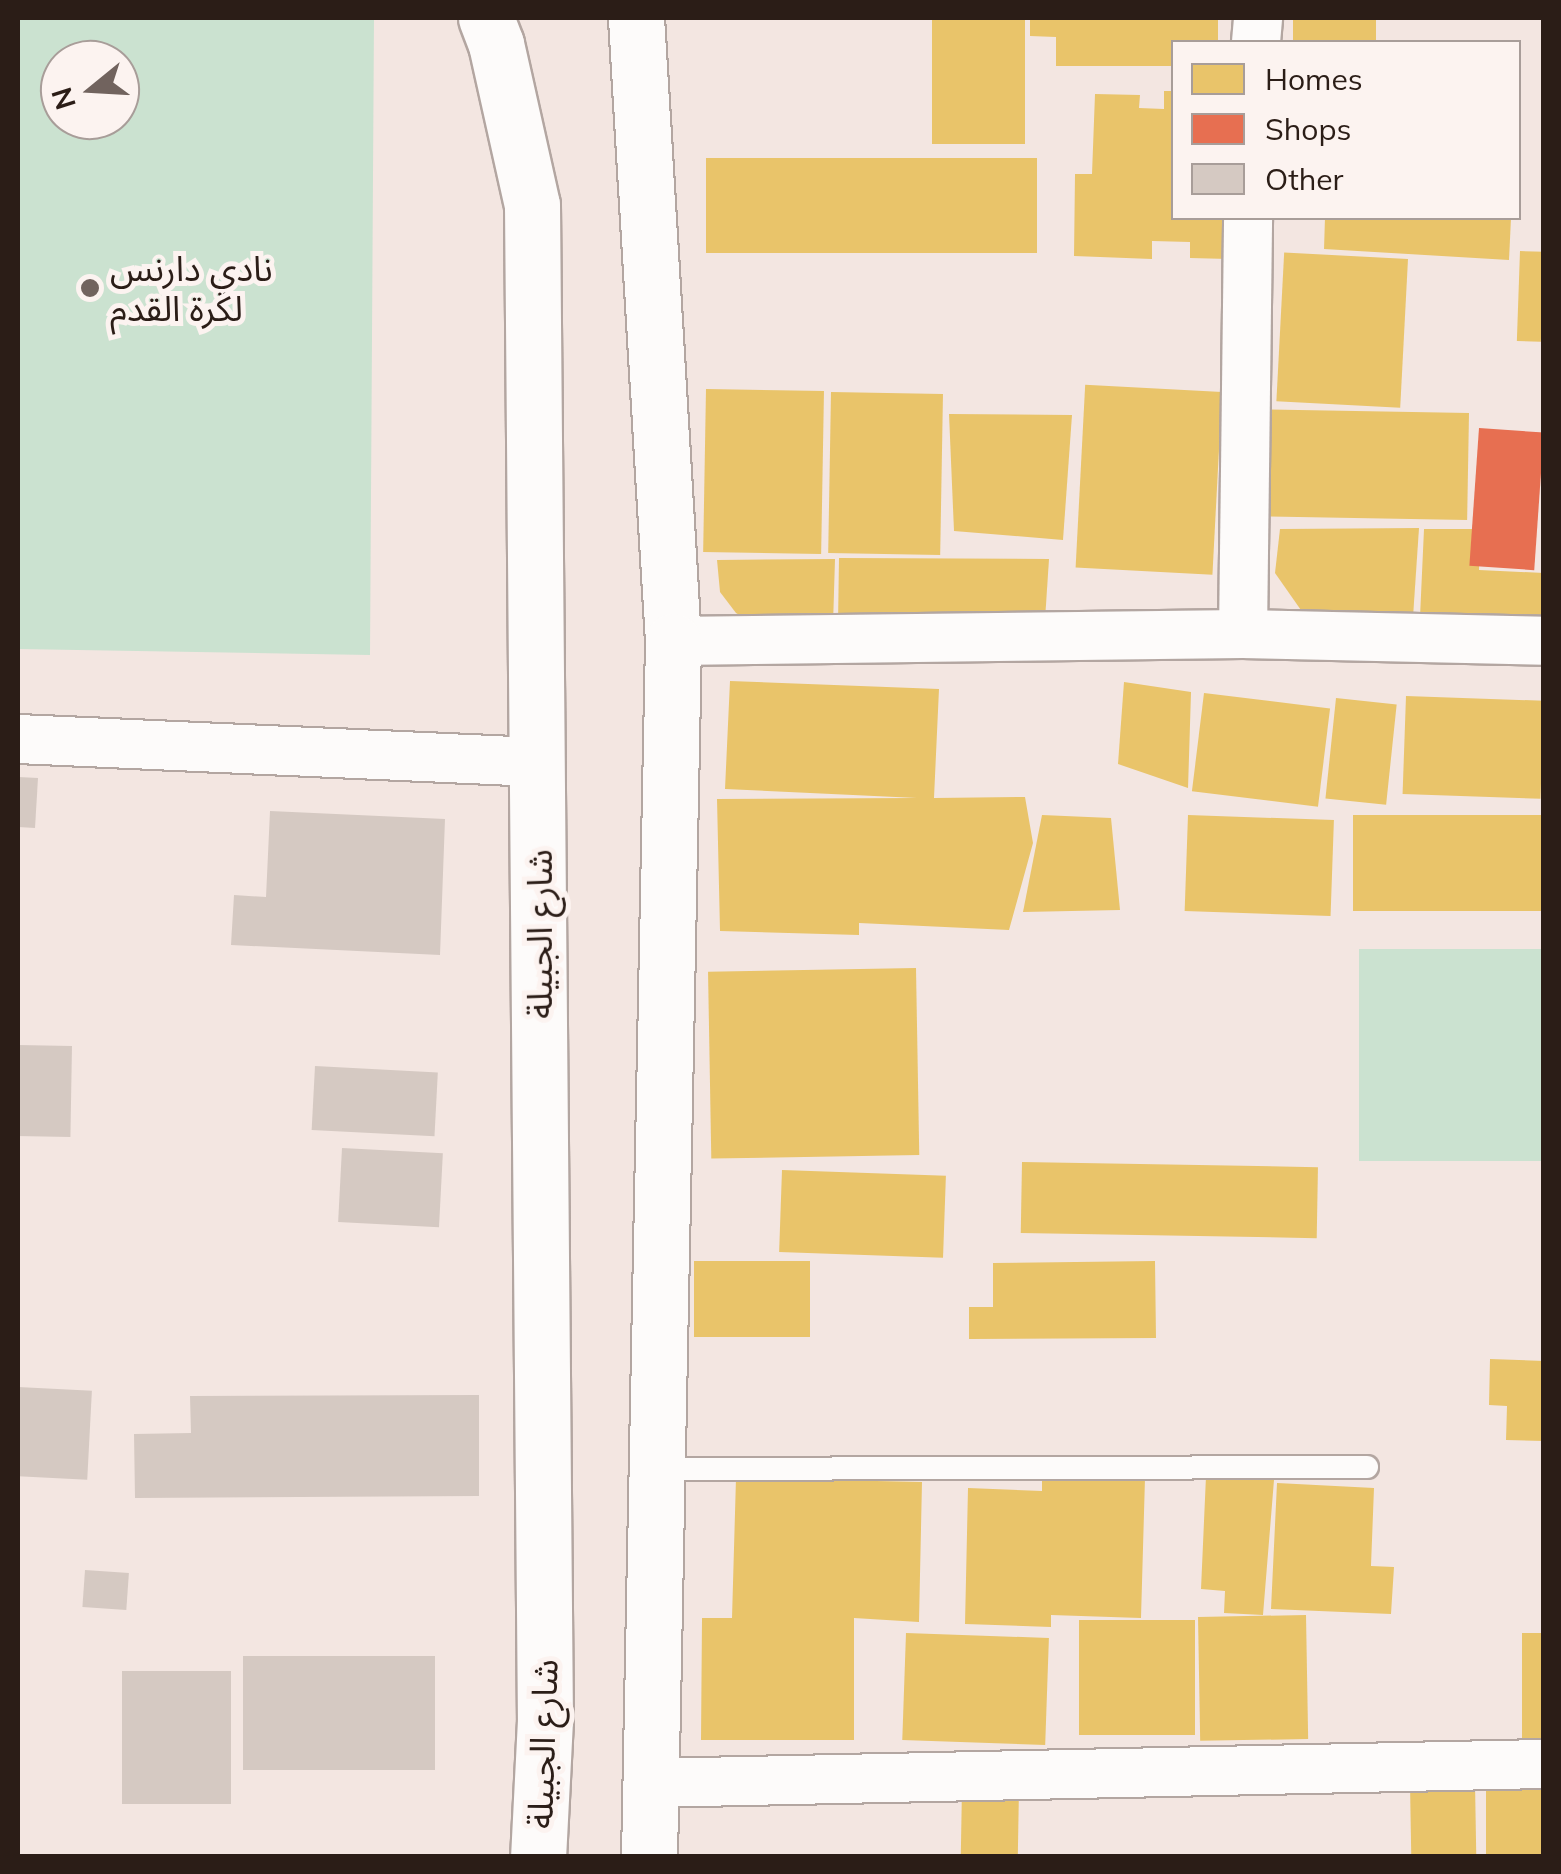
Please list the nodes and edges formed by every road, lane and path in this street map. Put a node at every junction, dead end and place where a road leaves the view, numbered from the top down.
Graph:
1 (486, 18) edge
2 (636, 18) edge
3 (1248, 220) edge
4 (1244, 634) junction
5 (673, 641) junction
6 (1544, 642) edge
7 (18, 739) edge
8 (538, 762) junction
9 (1367, 1467) dead end
10 (658, 1469) junction
11 (1544, 1764) edge
12 (651, 1783) junction
13 (538, 1856) edge
14 (649, 1856) edge

1 - 8 street, شارع الجبيلة
2 - 5 street
3 - 4 street
4 - 5 street
4 - 6 street
5 - 10 street
7 - 8 street
8 - 13 street, شارع الجبيلة
9 - 10 lane
10 - 12 street
11 - 12 street
12 - 14 street

